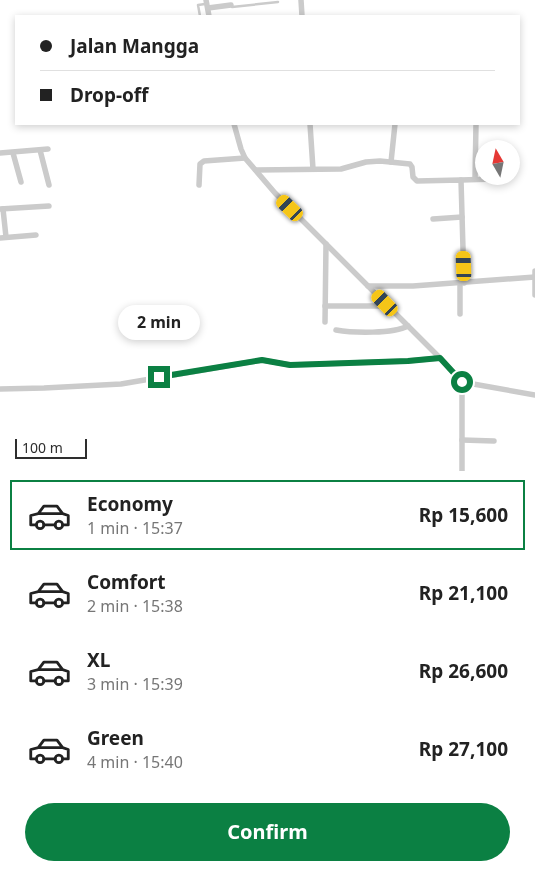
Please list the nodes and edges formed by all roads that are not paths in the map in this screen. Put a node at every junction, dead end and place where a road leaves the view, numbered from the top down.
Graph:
1 (301, 0) edge
2 (278, 2) dead end
3 (231, 5) dead end
4 (208, 7) edge
5 (200, 15) edge
6 (302, 15) edge
7 (234, 125) edge
8 (310, 125) edge
9 (395, 125) edge
10 (476, 125) edge
11 (476, 140) edge
12 (48, 149) dead end
13 (40, 150) junction
14 (0, 153) edge
15 (13, 153) junction
16 (245, 158) junction
17 (391, 162) junction
18 (313, 169) junction
19 (256, 170) junction
20 (461, 180) junction
21 (475, 180) edge
22 (21, 182) dead end
23 (199, 184) dead end
24 (49, 185) dead end
25 (49, 206) dead end
26 (2, 209) edge
27 (462, 217) junction
28 (433, 219) dead end
29 (36, 235) dead end
30 (3, 237) edge
31 (326, 244) junction
32 (535, 271) edge
33 (535, 277) edge
34 (462, 283) junction
35 (368, 286) junction
36 (535, 295) edge
37 (325, 306) junction
38 (388, 306) junction
39 (460, 314) dead end
40 (325, 322) dead end
41 (408, 326) junction
42 (336, 330) dead end
43 (440, 358) junction
44 (462, 382) junction
45 (0, 389) edge
46 (535, 395) edge
47 (462, 440) junction
48 (494, 440) dead end
49 (462, 471) edge

1 - 6 street
2 - 4 lane
3 - 4 street
4 - 5 lane
7 - 16 street
8 - 18 street
9 - 17 street
10 - 11 street
12 - 13 street
13 - 15 street
13 - 24 street
14 - 15 street
15 - 22 street
16 - 19 street
16 - 23 street
17 - 18 street
17 - 20 street
18 - 19 street
19 - 31 street
20 - 21 street
20 - 27 street
25 - 26 street
26 - 30 street
27 - 28 street
27 - 34 street
29 - 30 street
31 - 35 street
31 - 37 street
32 - 33 street
33 - 34 street
33 - 36 street
34 - 35 street
34 - 39 street
35 - 38 street
37 - 38 street
37 - 40 street
38 - 41 street
41 - 42 street
41 - 43 street
43 - 44 street
43 - 45 street
44 - 46 street
44 - 47 street
47 - 48 street
47 - 49 street

